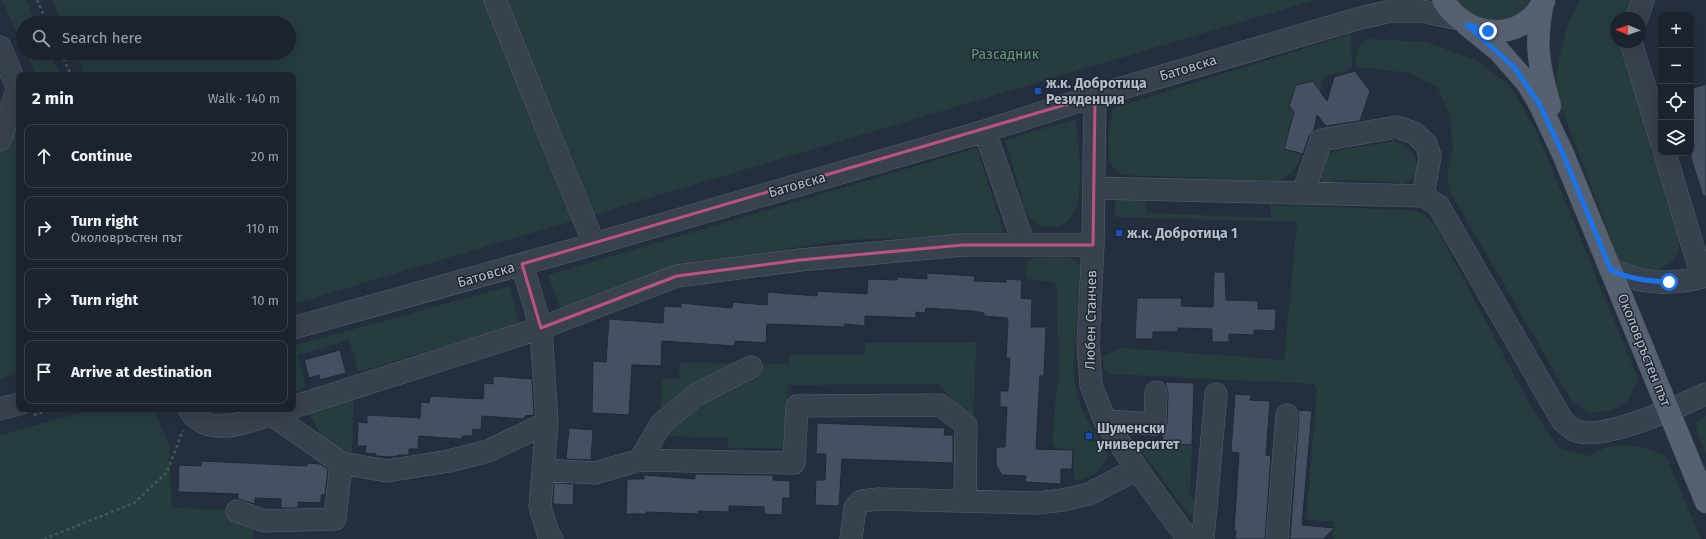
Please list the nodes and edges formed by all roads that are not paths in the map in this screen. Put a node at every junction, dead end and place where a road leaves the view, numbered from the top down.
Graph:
1 (495, 0) edge
2 (1382, 0) edge
3 (1443, 0) edge
4 (1643, 0) edge
5 (1544, 1) edge
6 (1639, 12) edge
7 (1463, 22) junction
8 (1299, 35) junction
9 (0, 47) edge
10 (1633, 48) edge
11 (16, 85) edge
12 (16, 96) edge
13 (1095, 96) junction
14 (985, 131) junction
15 (1658, 131) edge
16 (0, 140) edge
17 (1563, 154) junction
18 (1666, 156) edge
19 (1094, 188) junction
20 (1303, 193) junction
21 (1423, 196) junction
22 (594, 244) junction
23 (1024, 245) junction
24 (1093, 245) junction
25 (522, 264) junction
26 (1611, 270) junction
27 (1704, 276) edge
28 (296, 327) edge
29 (541, 328) junction
30 (751, 367) dead end
31 (1156, 392) dead end
32 (1216, 394) dead end
33 (1706, 394) edge
34 (16, 405) edge
35 (296, 406) edge
36 (0, 409) edge
37 (1668, 410) junction
38 (191, 412) edge
39 (274, 412) edge
40 (277, 412) edge
41 (1287, 414) dead end
42 (1105, 421) junction
43 (547, 423) junction
44 (640, 460) junction
45 (341, 463) junction
46 (1137, 469) junction
47 (544, 470) junction
48 (965, 500) junction
49 (1706, 502) edge
50 (238, 510) dead end
51 (552, 539) edge
52 (851, 539) edge
53 (1188, 539) edge
54 (1203, 539) edge
55 (1277, 539) edge

1 - 22 street
2 - 8 street, Батовска
3 - 7 main road, Околовръстен път
4 - 6 street
5 - 7 main road
5 - 17 main road, Околовръстен път
7 - 8 street, Батовска
7 - 17 main road, Околовръстен път
8 - 13 street, Батовска
9 - 11 street
10 - 15 street
12 - 16 street
13 - 14 street, Батовска
13 - 19 street, Любен Станчев
14 - 22 street, Батовска
14 - 23 street
17 - 26 main road, Околовръстен път
18 - 27 street
19 - 20 street
19 - 24 street, Любен Станчев
20 - 21 street
20 - 21 street
21 - 37 street
22 - 25 street, Батовска
23 - 24 street
23 - 29 street
24 - 42 street, Любен Станчев
25 - 28 street, Батовска
25 - 29 street
26 - 27 street
26 - 37 main road, Околовръстен път
29 - 35 street
29 - 43 street
30 - 44 street
31 - 42 street
32 - 54 street
33 - 37 street
34 - 36 street
37 - 49 main road, Околовръстен път
38 - 39 street
40 - 45 street
41 - 55 street
42 - 46 street, Любен Станчев
43 - 45 street
43 - 47 street
44 - 47 street
44 - 48 street
45 - 50 street
46 - 48 street
46 - 53 street, Любен Станчев
47 - 51 street
48 - 52 street

